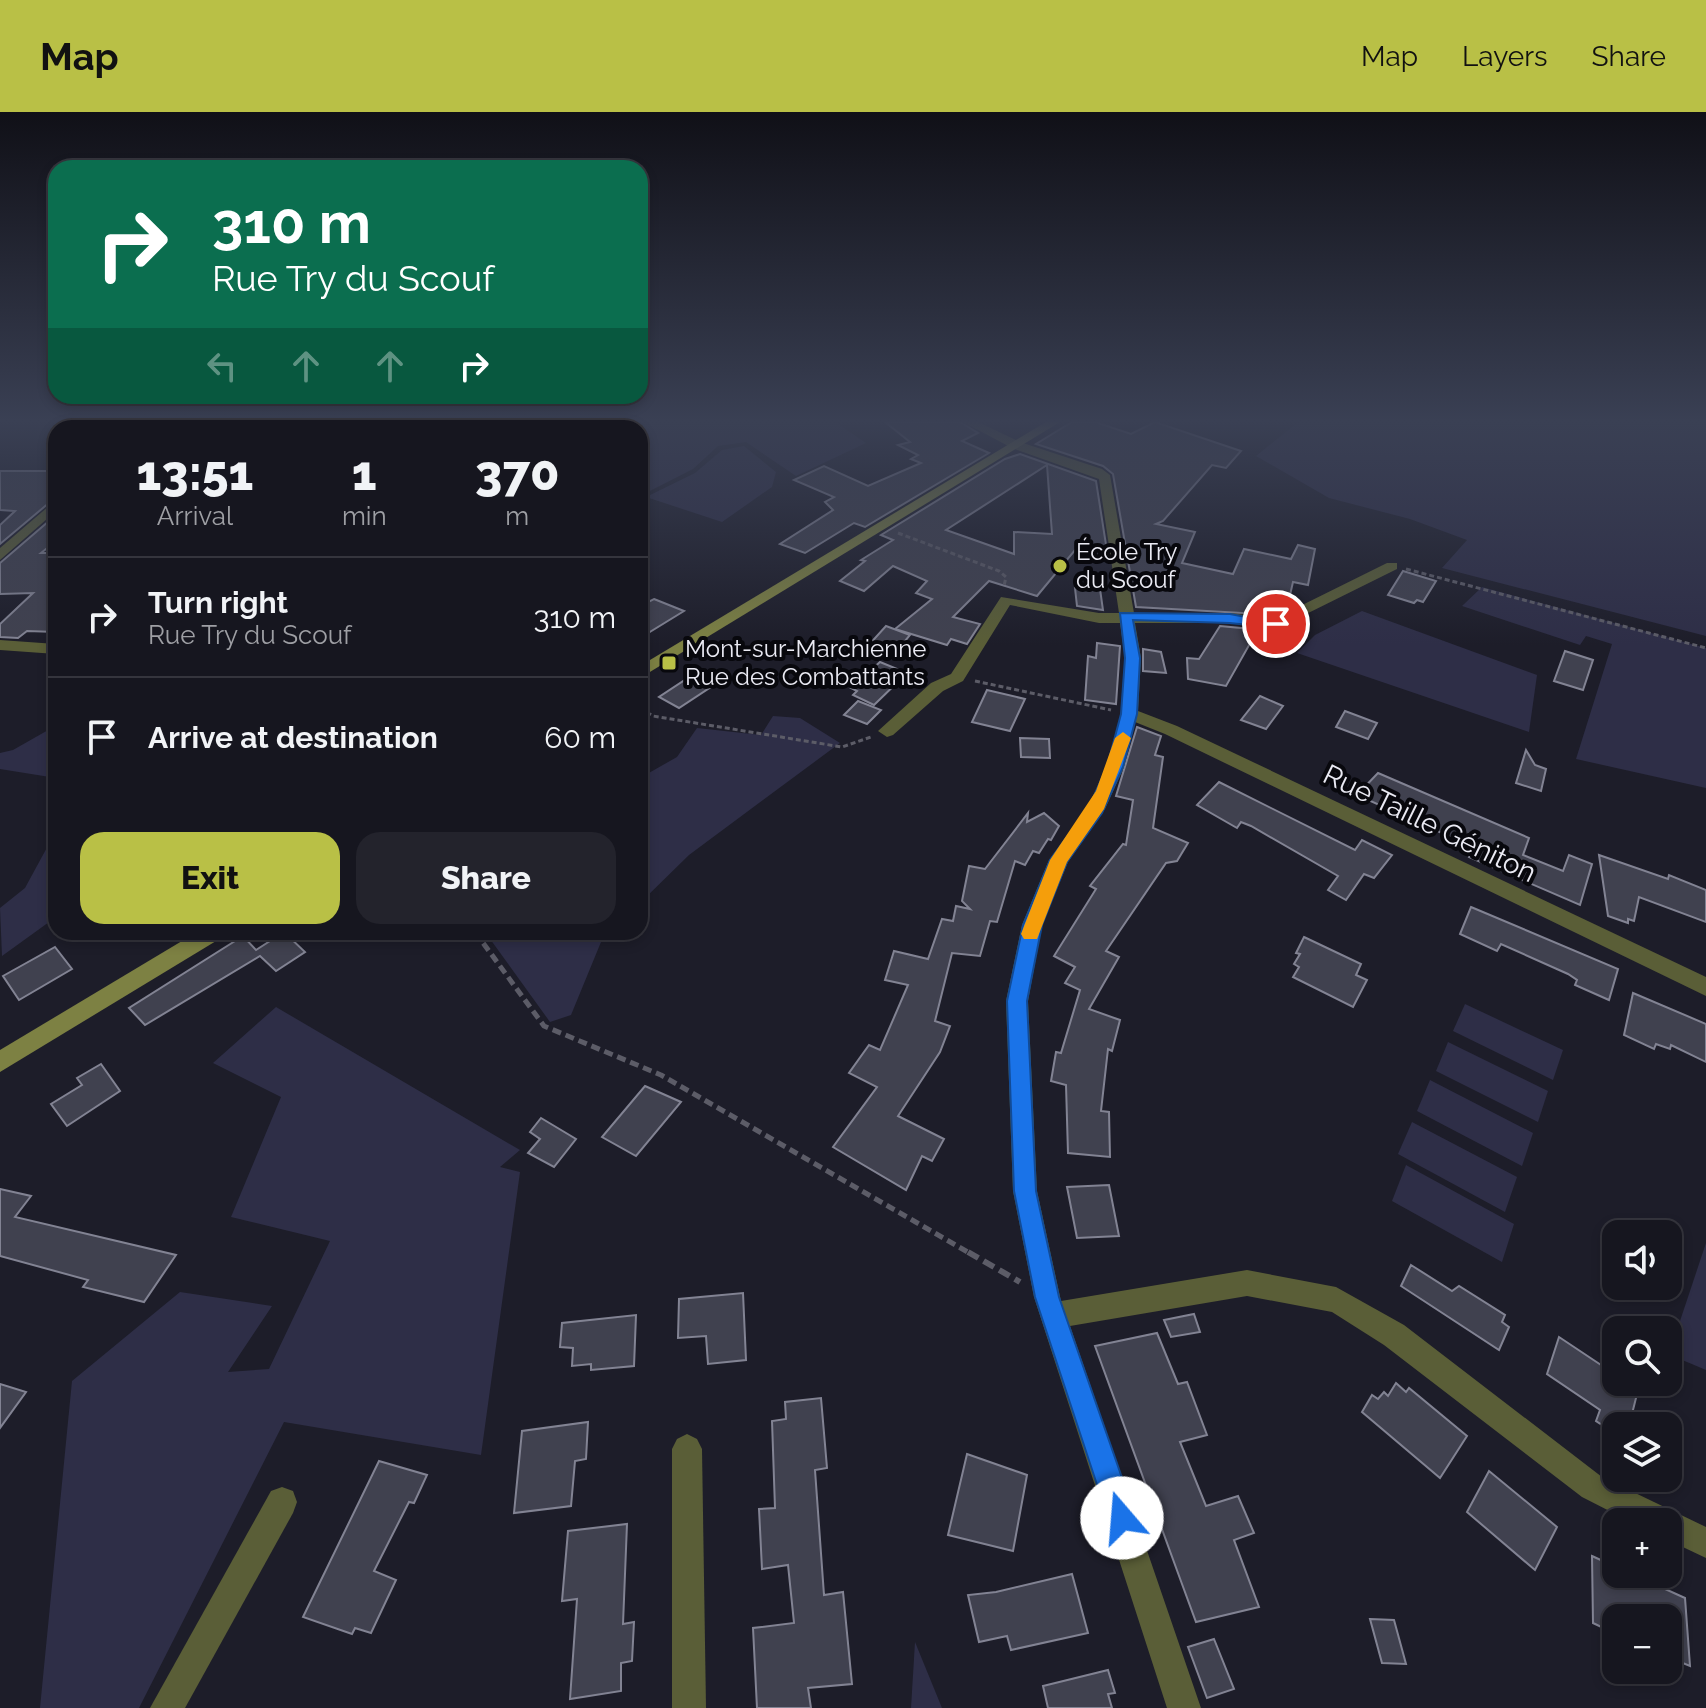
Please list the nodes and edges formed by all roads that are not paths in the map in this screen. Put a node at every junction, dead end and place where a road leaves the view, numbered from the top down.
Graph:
1 (931, 496) edge
2 (1108, 496) edge
3 (48, 511) edge
4 (0, 556) edge
5 (1392, 566) road end
6 (1125, 616) junction
7 (0, 645) edge
8 (48, 648) edge
9 (648, 668) edge
10 (1129, 714) junction
11 (887, 731) road end
12 (201, 940) edge
13 (1706, 987) edge
14 (0, 1062) edge
15 (1051, 1306) junction
16 (687, 1449) dead end
17 (282, 1502) dead end
18 (1635, 1508) edge
19 (1682, 1531) edge
20 (1706, 1543) edge
21 (167, 1708) edge
22 (689, 1708) edge
23 (1184, 1708) edge

1 - 9 main road
2 - 6 street
3 - 4 street
5 - 6 street
6 - 10 street
6 - 11 street
7 - 8 street
10 - 13 street, Rue Taille Géniton
10 - 15 street
12 - 14 main road
15 - 18 street
15 - 23 street
16 - 22 street
17 - 21 street
19 - 20 street

